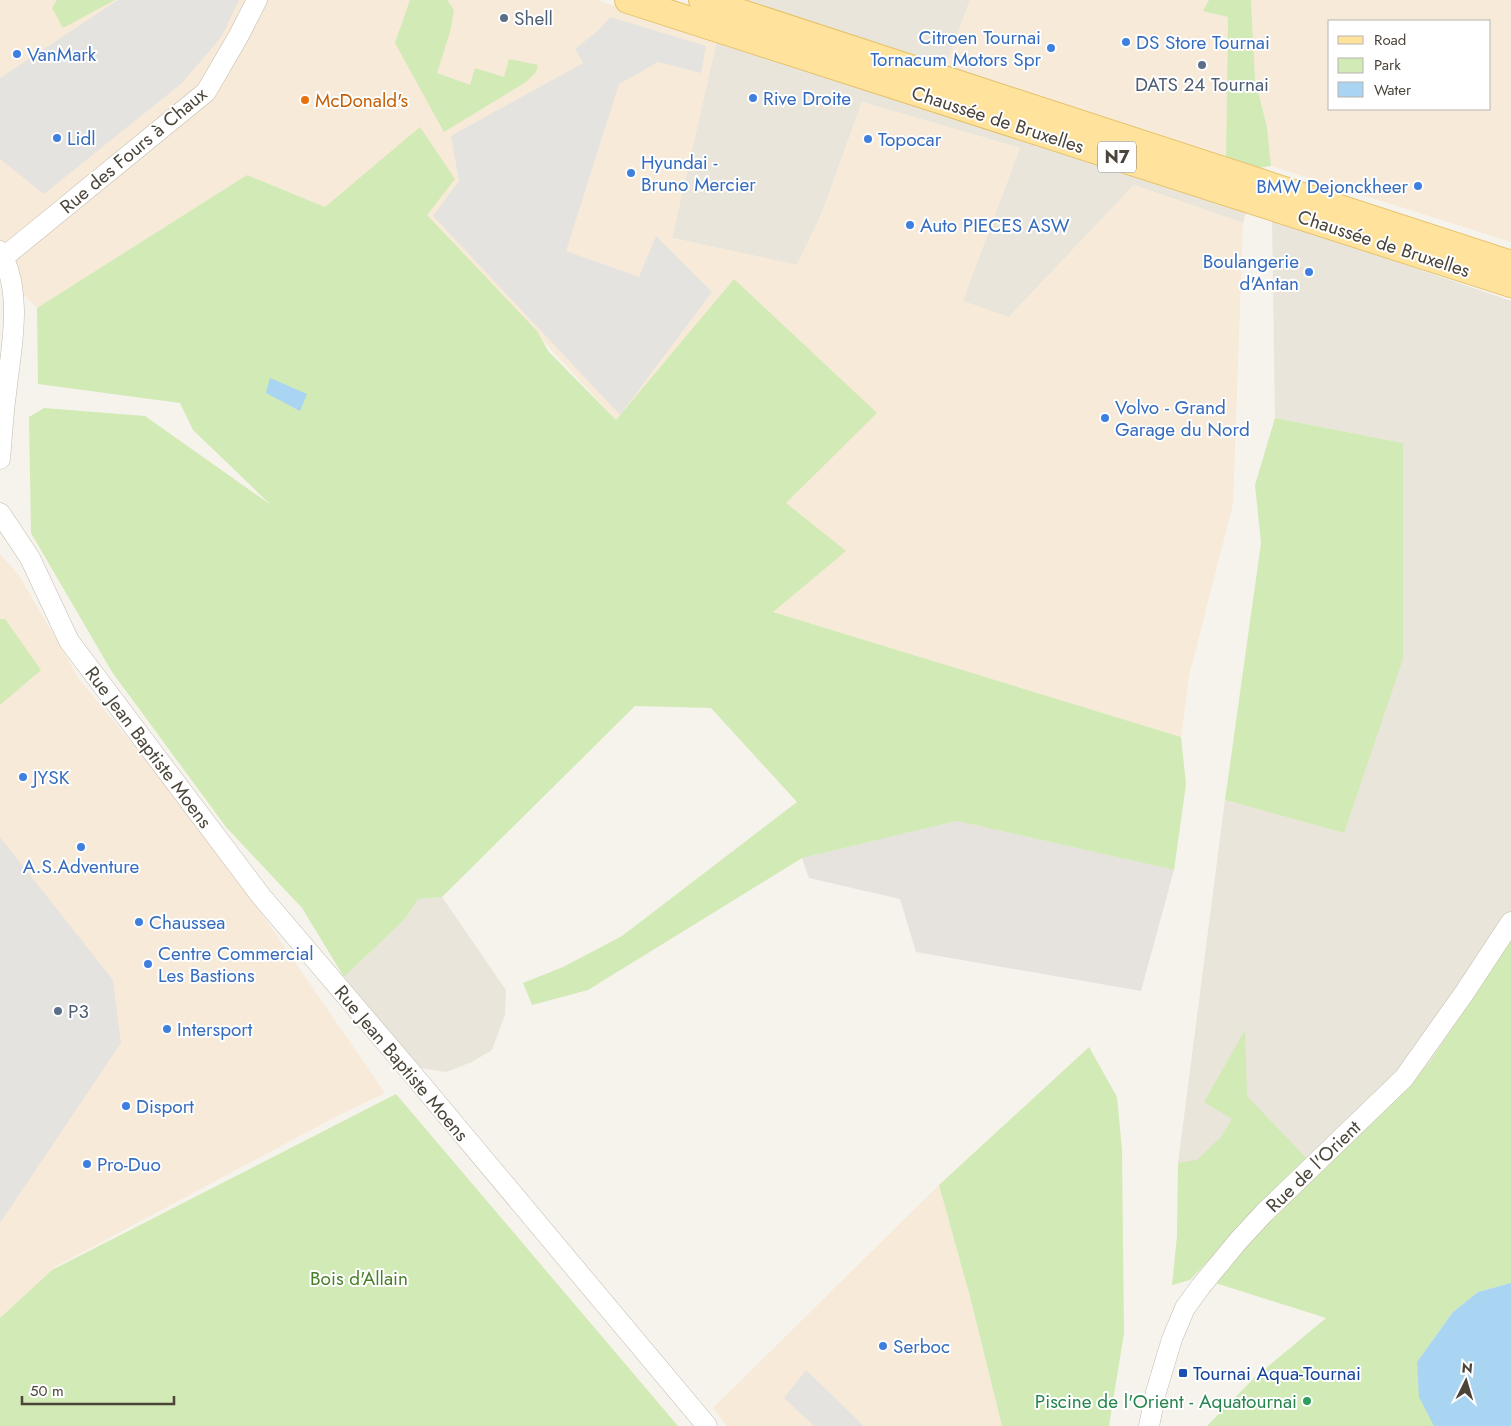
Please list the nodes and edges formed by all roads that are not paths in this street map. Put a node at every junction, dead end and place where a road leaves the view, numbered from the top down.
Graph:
1 (257, 0) edge
2 (628, 0) edge
3 (702, 0) edge
4 (729, 13) edge
5 (2, 254) edge
6 (1511, 264) edge
7 (1511, 284) edge
8 (0, 459) edge
9 (0, 513) edge
10 (1511, 922) edge
11 (707, 1426) edge
12 (1149, 1426) edge

1 - 5 street, Rue des Fours à Chaux
2 - 4 main road, Chaussée de Bruxelles / N7
3 - 4 main road, Chaussée de Bruxelles / N7
4 - 6 main road, Chaussée de Bruxelles / N7
4 - 7 main road, Chaussée de Bruxelles / N7
5 - 8 street
9 - 11 street, Rue Jean Baptiste Moens
10 - 12 street, Rue de l'Orient

